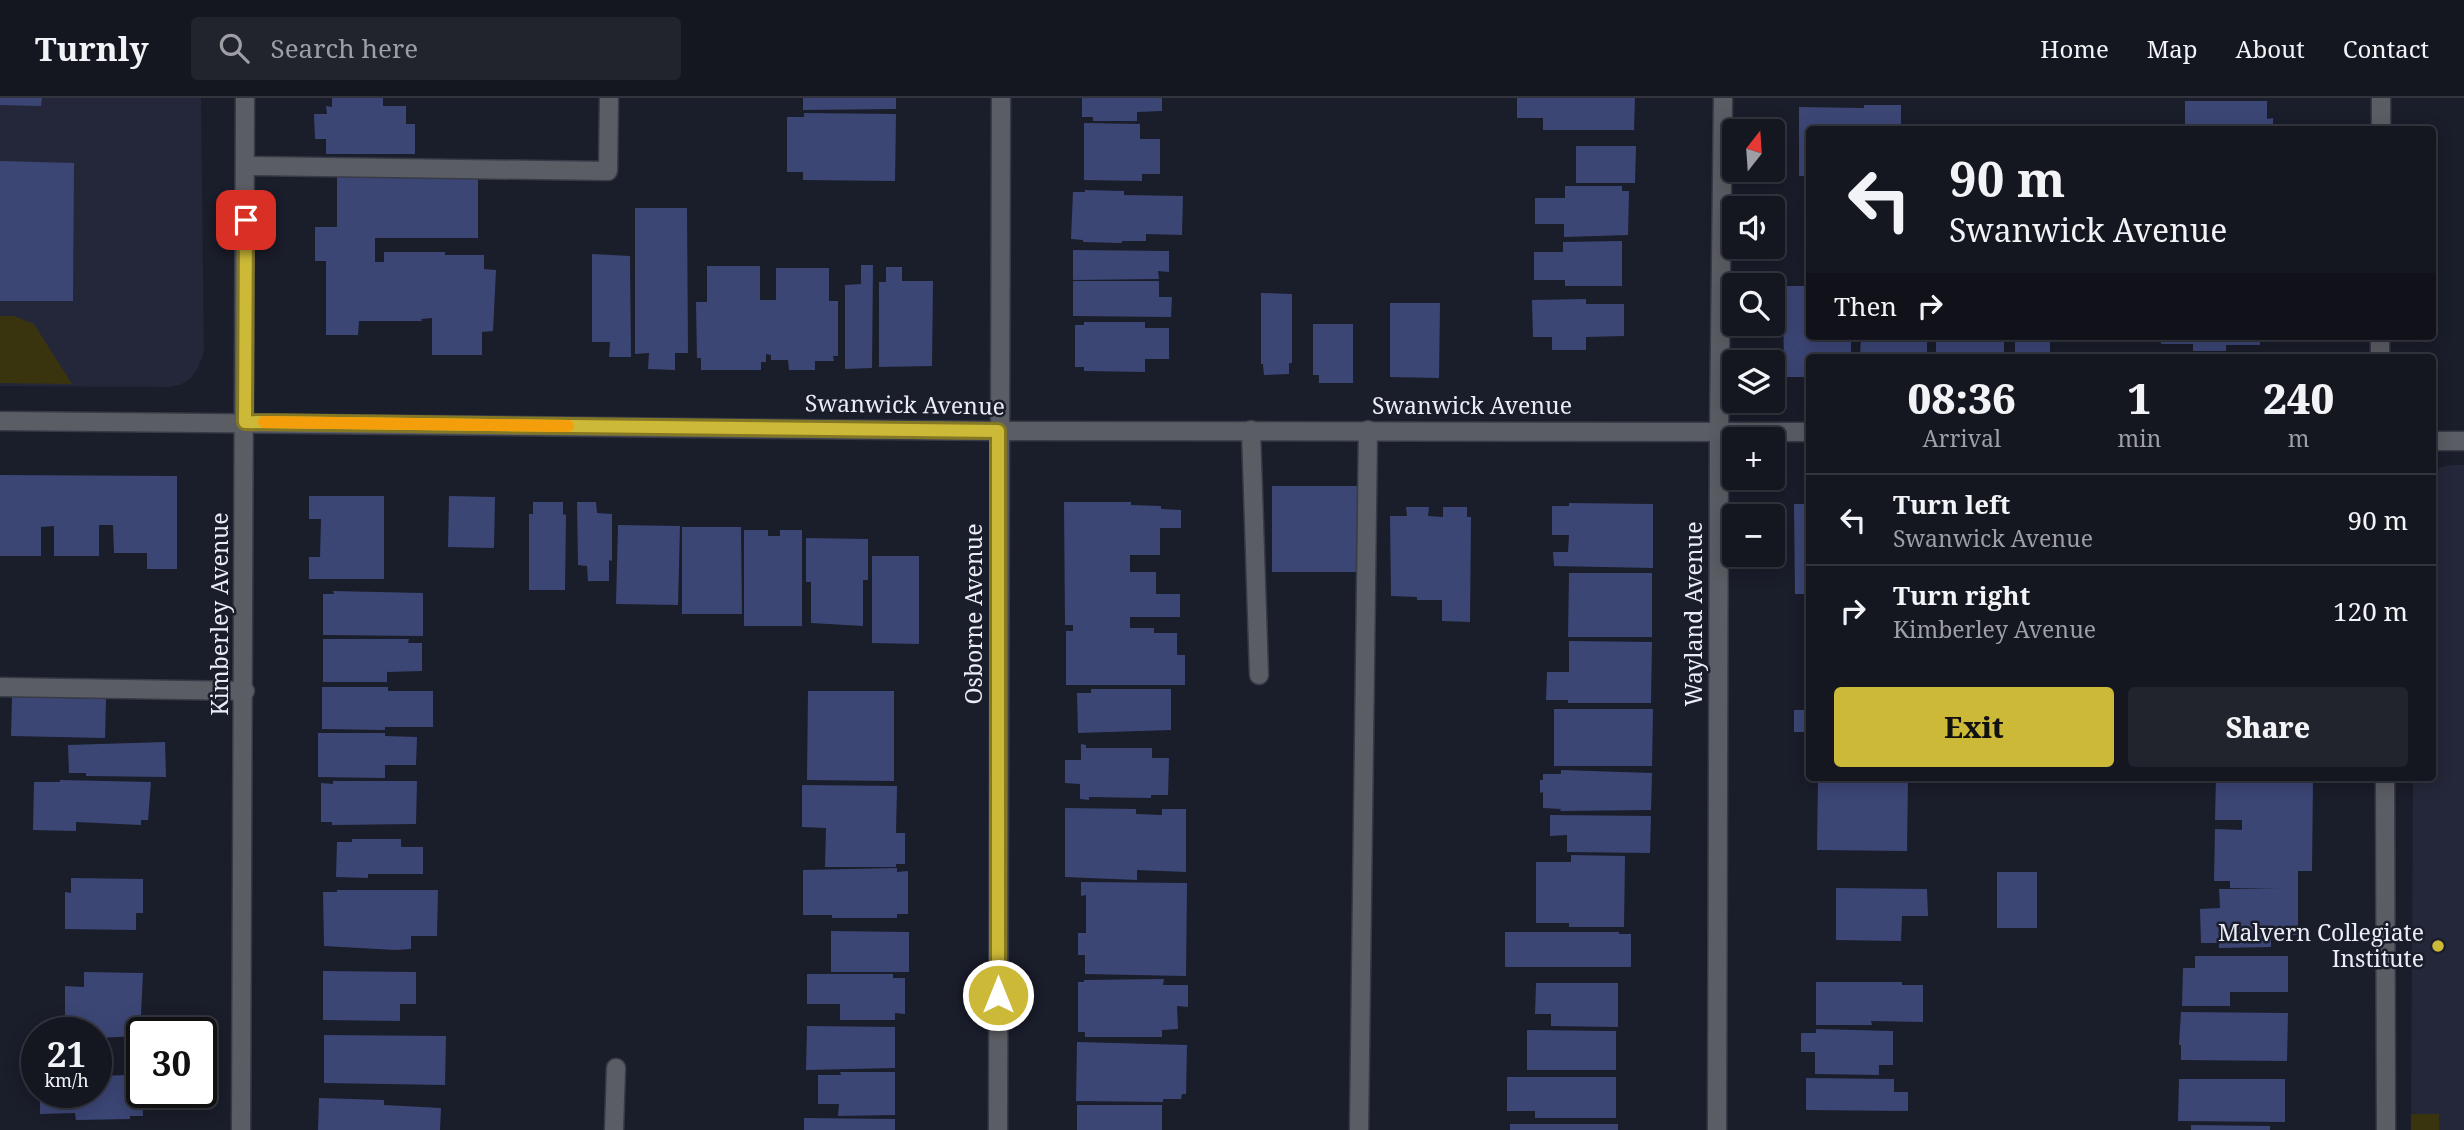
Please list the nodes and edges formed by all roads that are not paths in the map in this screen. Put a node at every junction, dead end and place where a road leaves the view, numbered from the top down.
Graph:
1 (246, 98) edge
2 (609, 98) edge
3 (1000, 98) edge
4 (1723, 98) edge
5 (2381, 98) edge
6 (2381, 126) edge
7 (246, 166) junction
8 (0, 421) edge
9 (245, 422) junction
10 (1251, 430) junction
11 (1368, 430) junction
12 (998, 431) junction
13 (1719, 431) junction
14 (1806, 432) edge
15 (2436, 441) edge
16 (2464, 441) edge
17 (1259, 675) dead end
18 (0, 687) edge
19 (245, 691) junction
20 (2385, 781) edge
21 (616, 1068) dead end
22 (241, 1130) edge
23 (614, 1130) edge
24 (998, 1130) edge
25 (1359, 1130) edge
26 (1717, 1130) edge
27 (2386, 1130) edge

1 - 7 street, Kimberley Avenue
2 - 7 street
3 - 12 street, Osborne Avenue
4 - 13 street, Wayland Avenue
5 - 6 street
7 - 9 street, Kimberley Avenue
8 - 9 street, Swanwick Avenue
9 - 12 street, Swanwick Avenue
9 - 19 street, Kimberley Avenue
10 - 11 street, Swanwick Avenue
10 - 12 street, Swanwick Avenue
10 - 17 street
11 - 13 street, Swanwick Avenue
11 - 25 street
12 - 24 street, Osborne Avenue
13 - 14 street, Swanwick Avenue
13 - 26 street, Wayland Avenue
15 - 16 street
18 - 19 street
19 - 22 street, Kimberley Avenue
20 - 27 street
21 - 23 street

